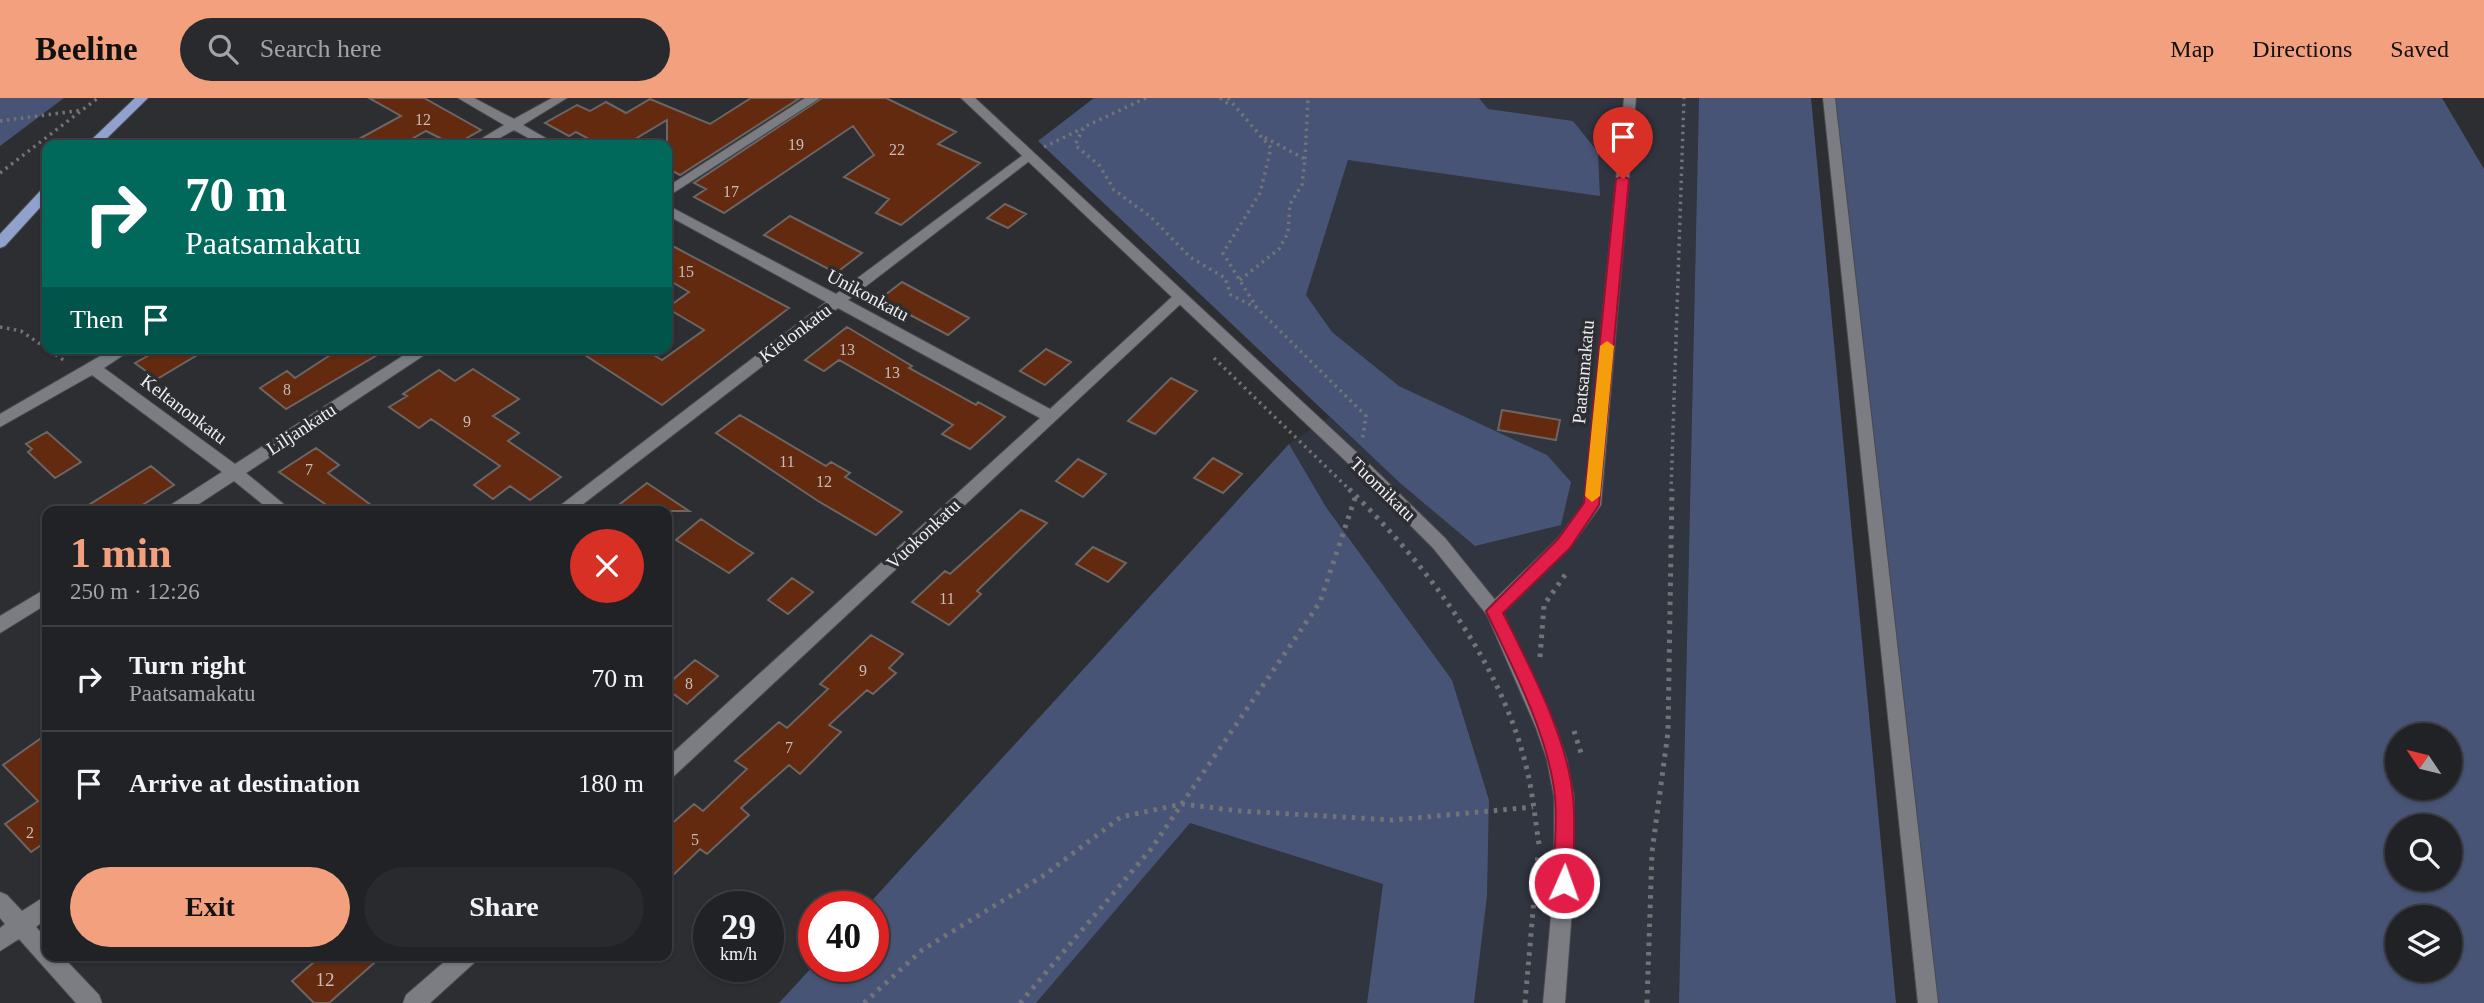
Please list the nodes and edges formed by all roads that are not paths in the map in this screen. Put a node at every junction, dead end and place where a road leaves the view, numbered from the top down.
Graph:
1 (142, 98) edge
2 (464, 98) edge
3 (561, 98) edge
4 (814, 98) edge
5 (967, 98) edge
6 (1630, 98) edge
7 (1829, 98) edge
8 (514, 125) junction
9 (98, 140) edge
10 (487, 140) edge
11 (542, 140) edge
12 (1027, 156) junction
13 (672, 190) edge
14 (42, 196) edge
15 (42, 197) edge
16 (672, 212) edge
17 (0, 234) edge
18 (0, 243) edge
19 (1178, 299) junction
20 (838, 300) junction
21 (116, 354) edge
22 (418, 354) edge
23 (93, 368) junction
24 (1050, 416) junction
25 (0, 421) edge
26 (234, 473) junction
27 (184, 506) edge
28 (277, 506) edge
29 (569, 506) edge
30 (42, 598) edge
31 (1494, 611) junction
32 (0, 625) edge
33 (672, 765) edge
34 (0, 902) edge
35 (42, 909) edge
36 (21, 925) junction
37 (0, 941) edge
38 (42, 948) edge
39 (53, 961) edge
40 (460, 961) edge
41 (91, 1003) edge
42 (414, 1003) edge
43 (1554, 1003) edge
44 (1928, 1003) edge

1 - 9 main road
2 - 8 street
3 - 8 street
4 - 13 street
5 - 12 street, Tuomikatu
6 - 31 street, Paatsamakatu
7 - 44 lane
8 - 10 street
8 - 11 street
12 - 19 street, Tuomikatu
12 - 20 street, Kielonkatu
14 - 17 main road
15 - 18 main road
16 - 20 street, Unikonkatu
19 - 24 street, Vuokonkatu
19 - 31 street, Tuomikatu
20 - 24 street, Unikonkatu
20 - 29 street, Kielonkatu
21 - 23 street
22 - 26 street, Liljankatu
23 - 25 street
23 - 26 street, Keltanonkatu
24 - 33 street, Vuokonkatu
26 - 27 street, Liljankatu
26 - 28 street, Keltanonkatu
30 - 32 street
31 - 43 street, Tuomikatu
34 - 36 street
35 - 36 street
36 - 37 street
36 - 38 street
39 - 41 street
40 - 42 street

